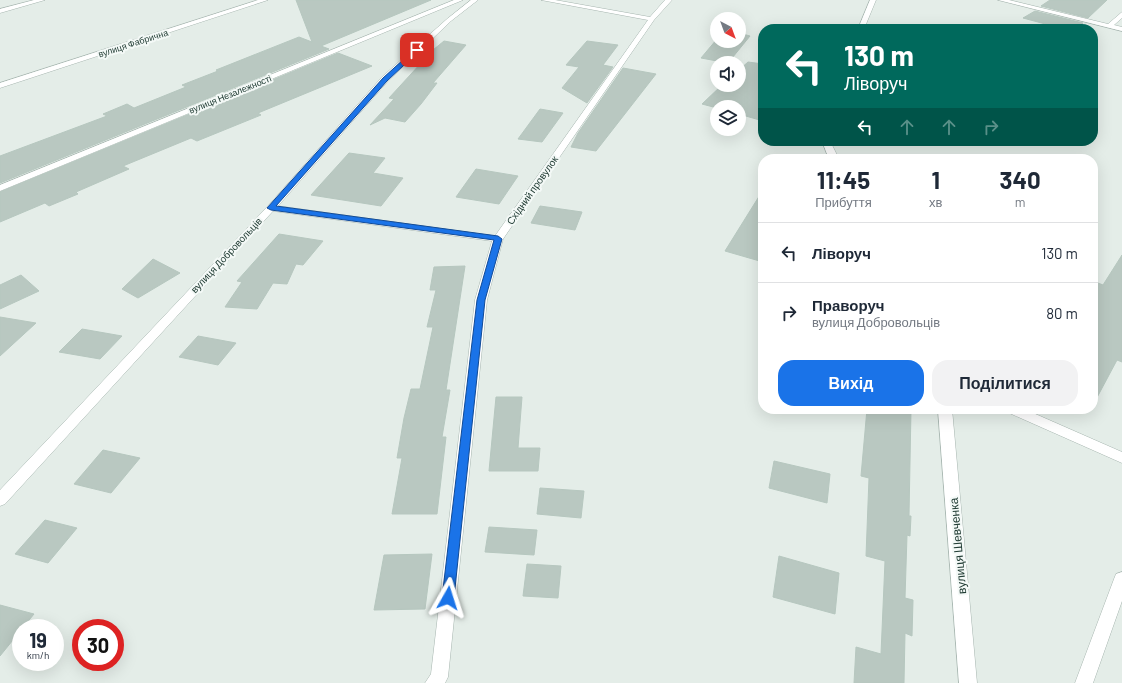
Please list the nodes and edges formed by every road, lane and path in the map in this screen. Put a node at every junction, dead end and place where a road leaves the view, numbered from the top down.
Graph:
1 (42, 0) edge
2 (265, 0) edge
3 (460, 0) edge
4 (475, 0) edge
5 (544, 0) edge
6 (668, 0) edge
7 (873, 0) edge
8 (1001, 0) edge
9 (0, 11) edge
10 (1122, 14) edge
11 (652, 19) junction
12 (863, 24) edge
13 (1109, 26) junction
14 (1122, 29) edge
15 (0, 86) edge
16 (0, 188) edge
17 (271, 208) junction
18 (498, 239) junction
19 (945, 414) edge
20 (1023, 414) edge
21 (1122, 458) edge
22 (0, 500) edge
23 (1122, 579) edge
24 (434, 683) edge
25 (968, 683) edge
26 (1084, 683) edge

1 - 9 street
2 - 15 street, вулиця Фабрична
3 - 16 street, вулиця Незалежності
4 - 17 street, вулиця Добровольців
5 - 11 street
6 - 11 street, Східний провулок
7 - 12 street
8 - 13 street
10 - 13 street
11 - 18 street, Східний провулок
13 - 14 street
17 - 18 street
17 - 22 street, вулиця Добровольців
18 - 24 street, Східний провулок
19 - 25 street, вулиця Шевченка
20 - 21 street
23 - 26 street

